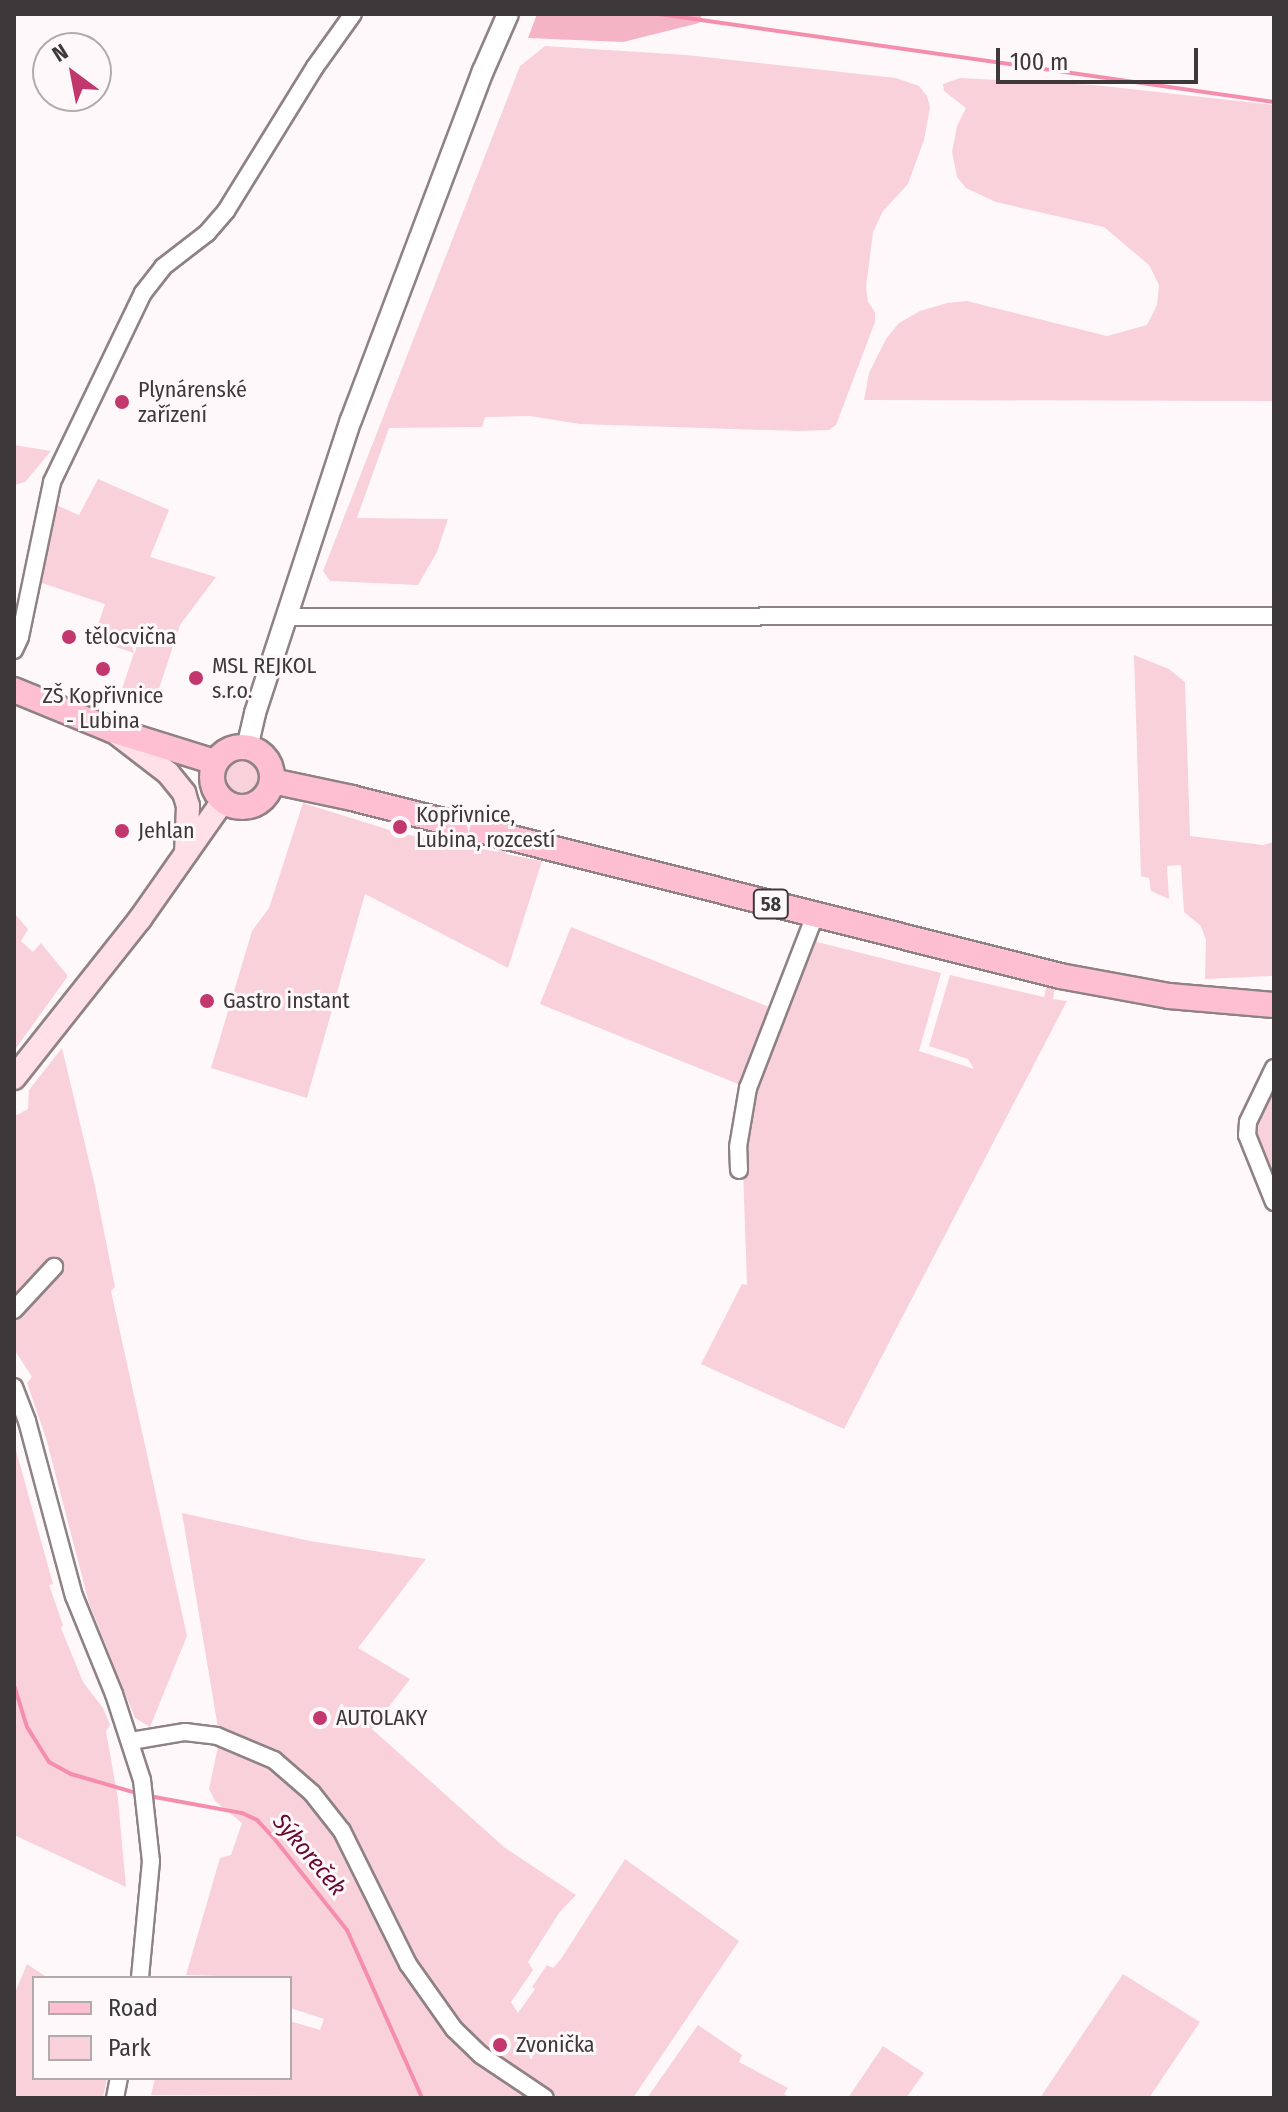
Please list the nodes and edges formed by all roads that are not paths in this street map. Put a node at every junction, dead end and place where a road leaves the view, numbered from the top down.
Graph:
1 (353, 14) edge
2 (508, 14) edge
3 (1274, 616) edge
4 (287, 617) junction
5 (14, 650) edge
6 (14, 690) edge
7 (112, 730) junction
8 (247, 748) junction
9 (215, 762) junction
10 (272, 781) junction
11 (223, 801) junction
12 (186, 853) junction
13 (815, 915) junction
14 (1274, 1005) edge
15 (1274, 1068) edge
16 (14, 1078) edge
17 (739, 1170) dead end
18 (1274, 1202) edge
19 (54, 1267) dead end
20 (14, 1310) edge
21 (14, 1387) edge
22 (131, 1741) junction
23 (140, 1976) edge
24 (545, 2098) edge

1 - 5 street
2 - 4 street
3 - 4 street
4 - 8 street
6 - 7 main road
7 - 9 main road
7 - 12 main road
8 - 9 main road
8 - 10 main road
9 - 11 main road
10 - 11 main road
10 - 13 main road, 58
11 - 12 main road
12 - 16 main road
13 - 14 main road, 58
13 - 17 street
15 - 18 street
19 - 20 street
21 - 22 street
22 - 23 street
22 - 24 street

